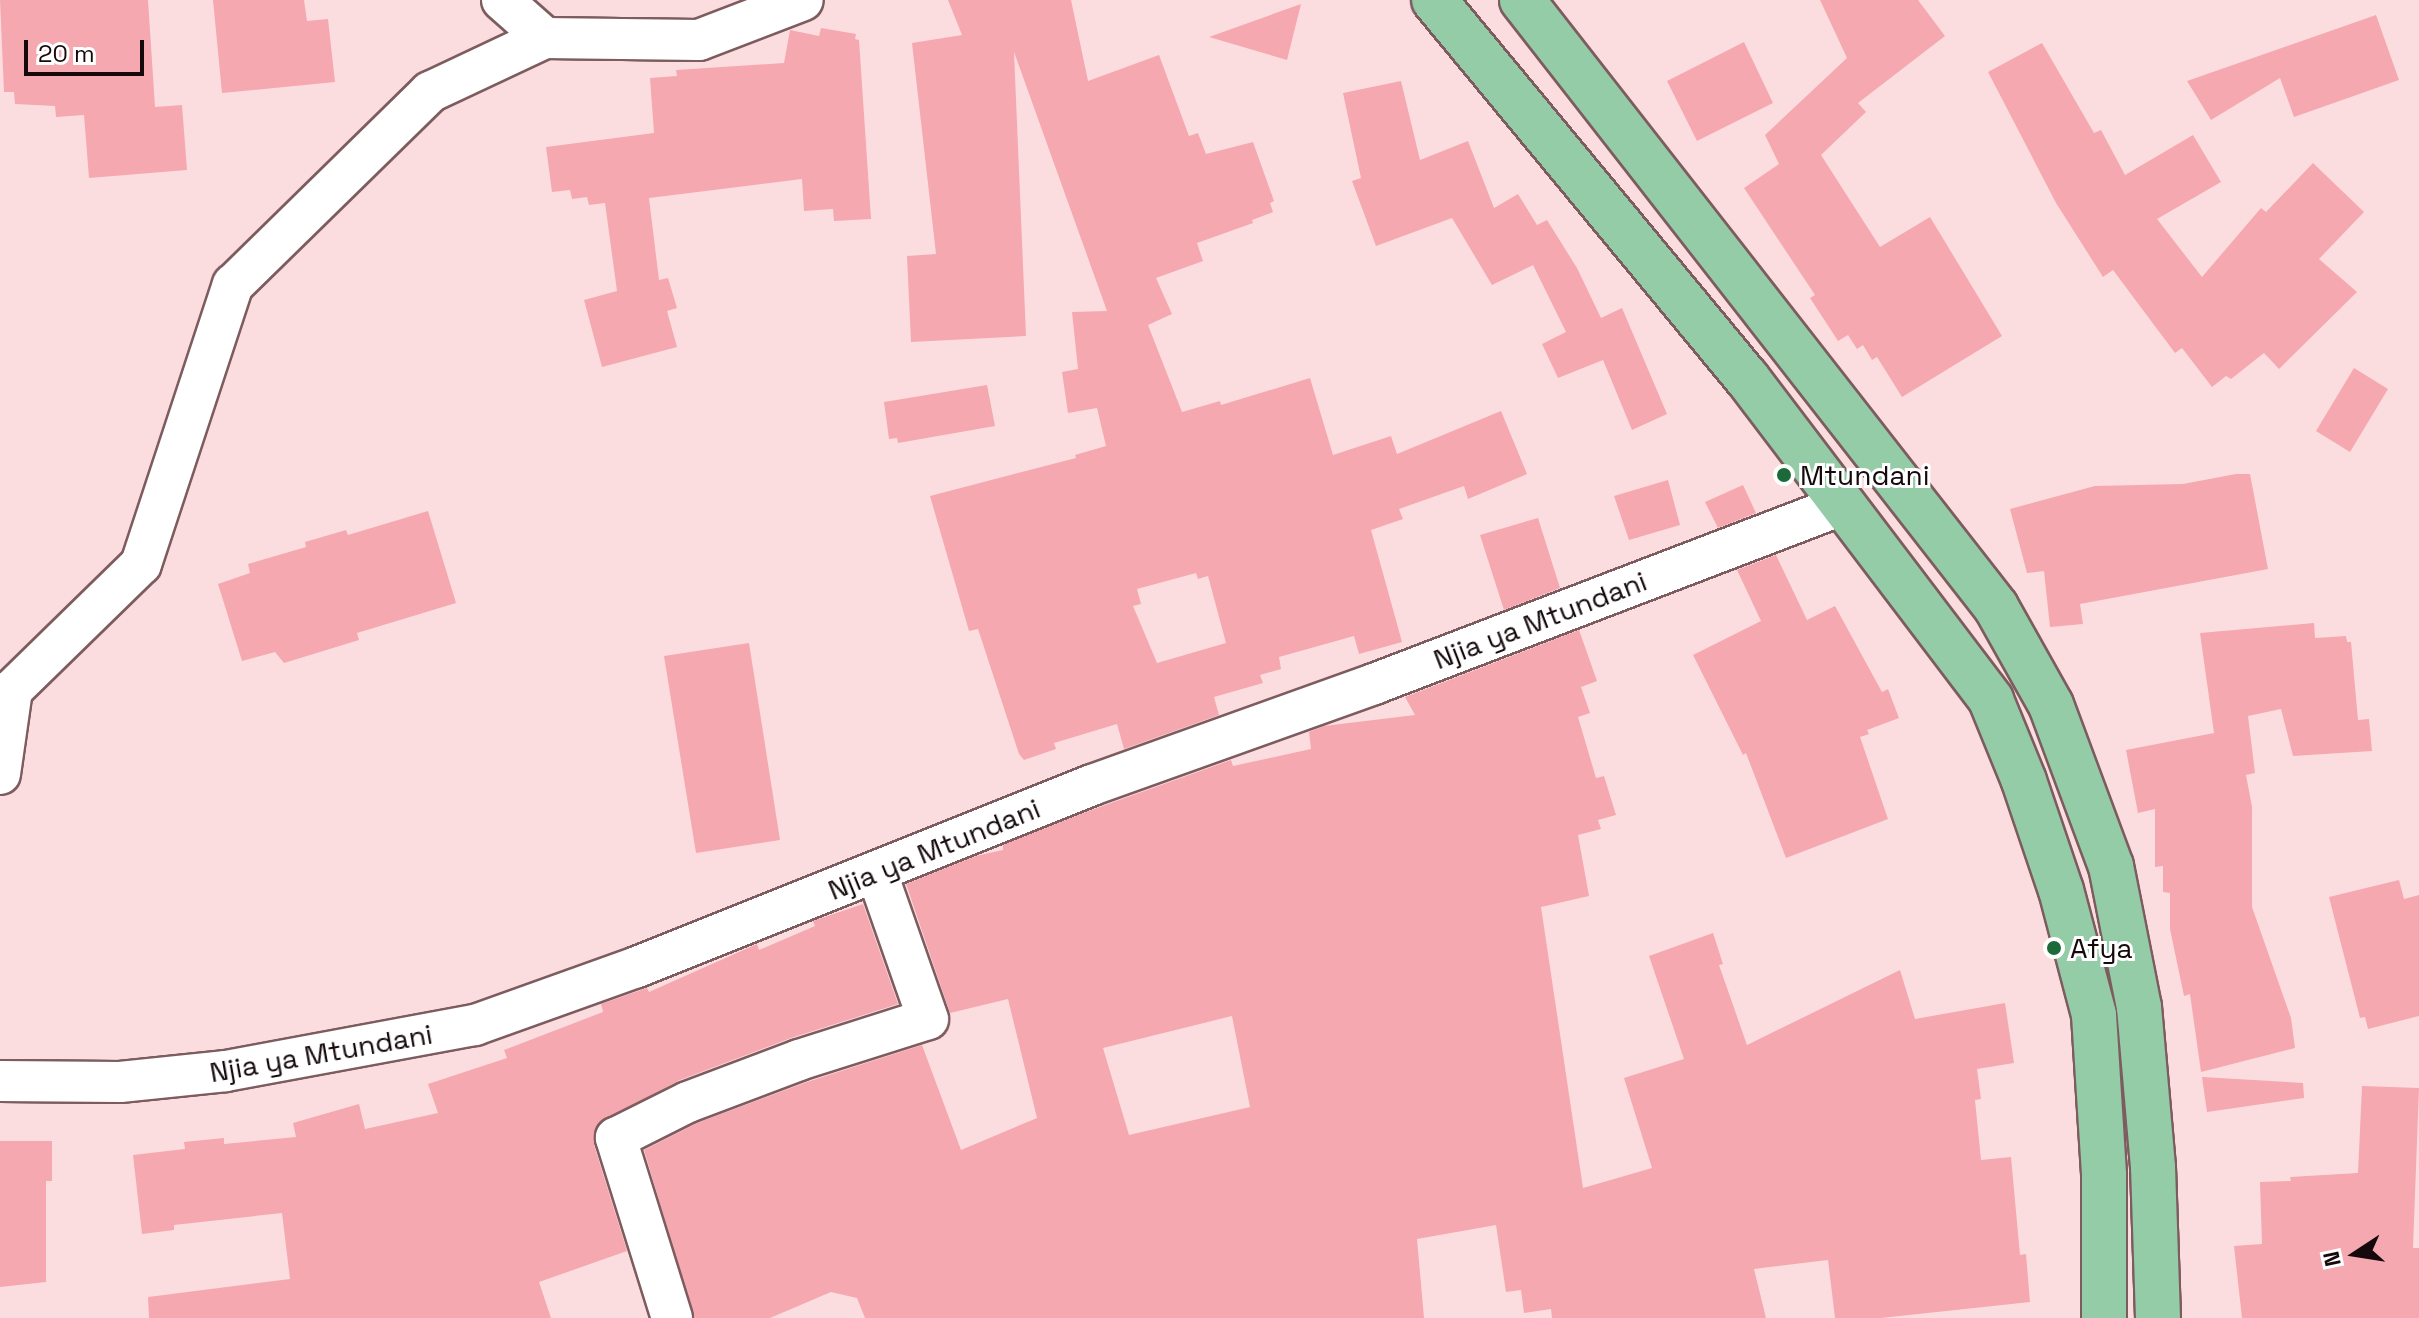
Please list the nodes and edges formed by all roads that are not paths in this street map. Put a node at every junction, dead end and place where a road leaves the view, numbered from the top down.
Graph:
1 (502, 0) edge
2 (803, 0) edge
3 (1434, 0) edge
4 (1522, 0) edge
5 (545, 38) junction
6 (1842, 505) junction
7 (0, 774) edge
8 (877, 873) junction
9 (0, 1081) edge
10 (672, 1318) edge
11 (2104, 1318) edge
12 (2158, 1318) edge

1 - 5 street
2 - 5 street
3 - 6 main road
4 - 12 main road
5 - 7 street
6 - 8 street, Njia ya Mtundani
6 - 11 main road
8 - 9 street, Njia ya Mtundani
8 - 10 street

